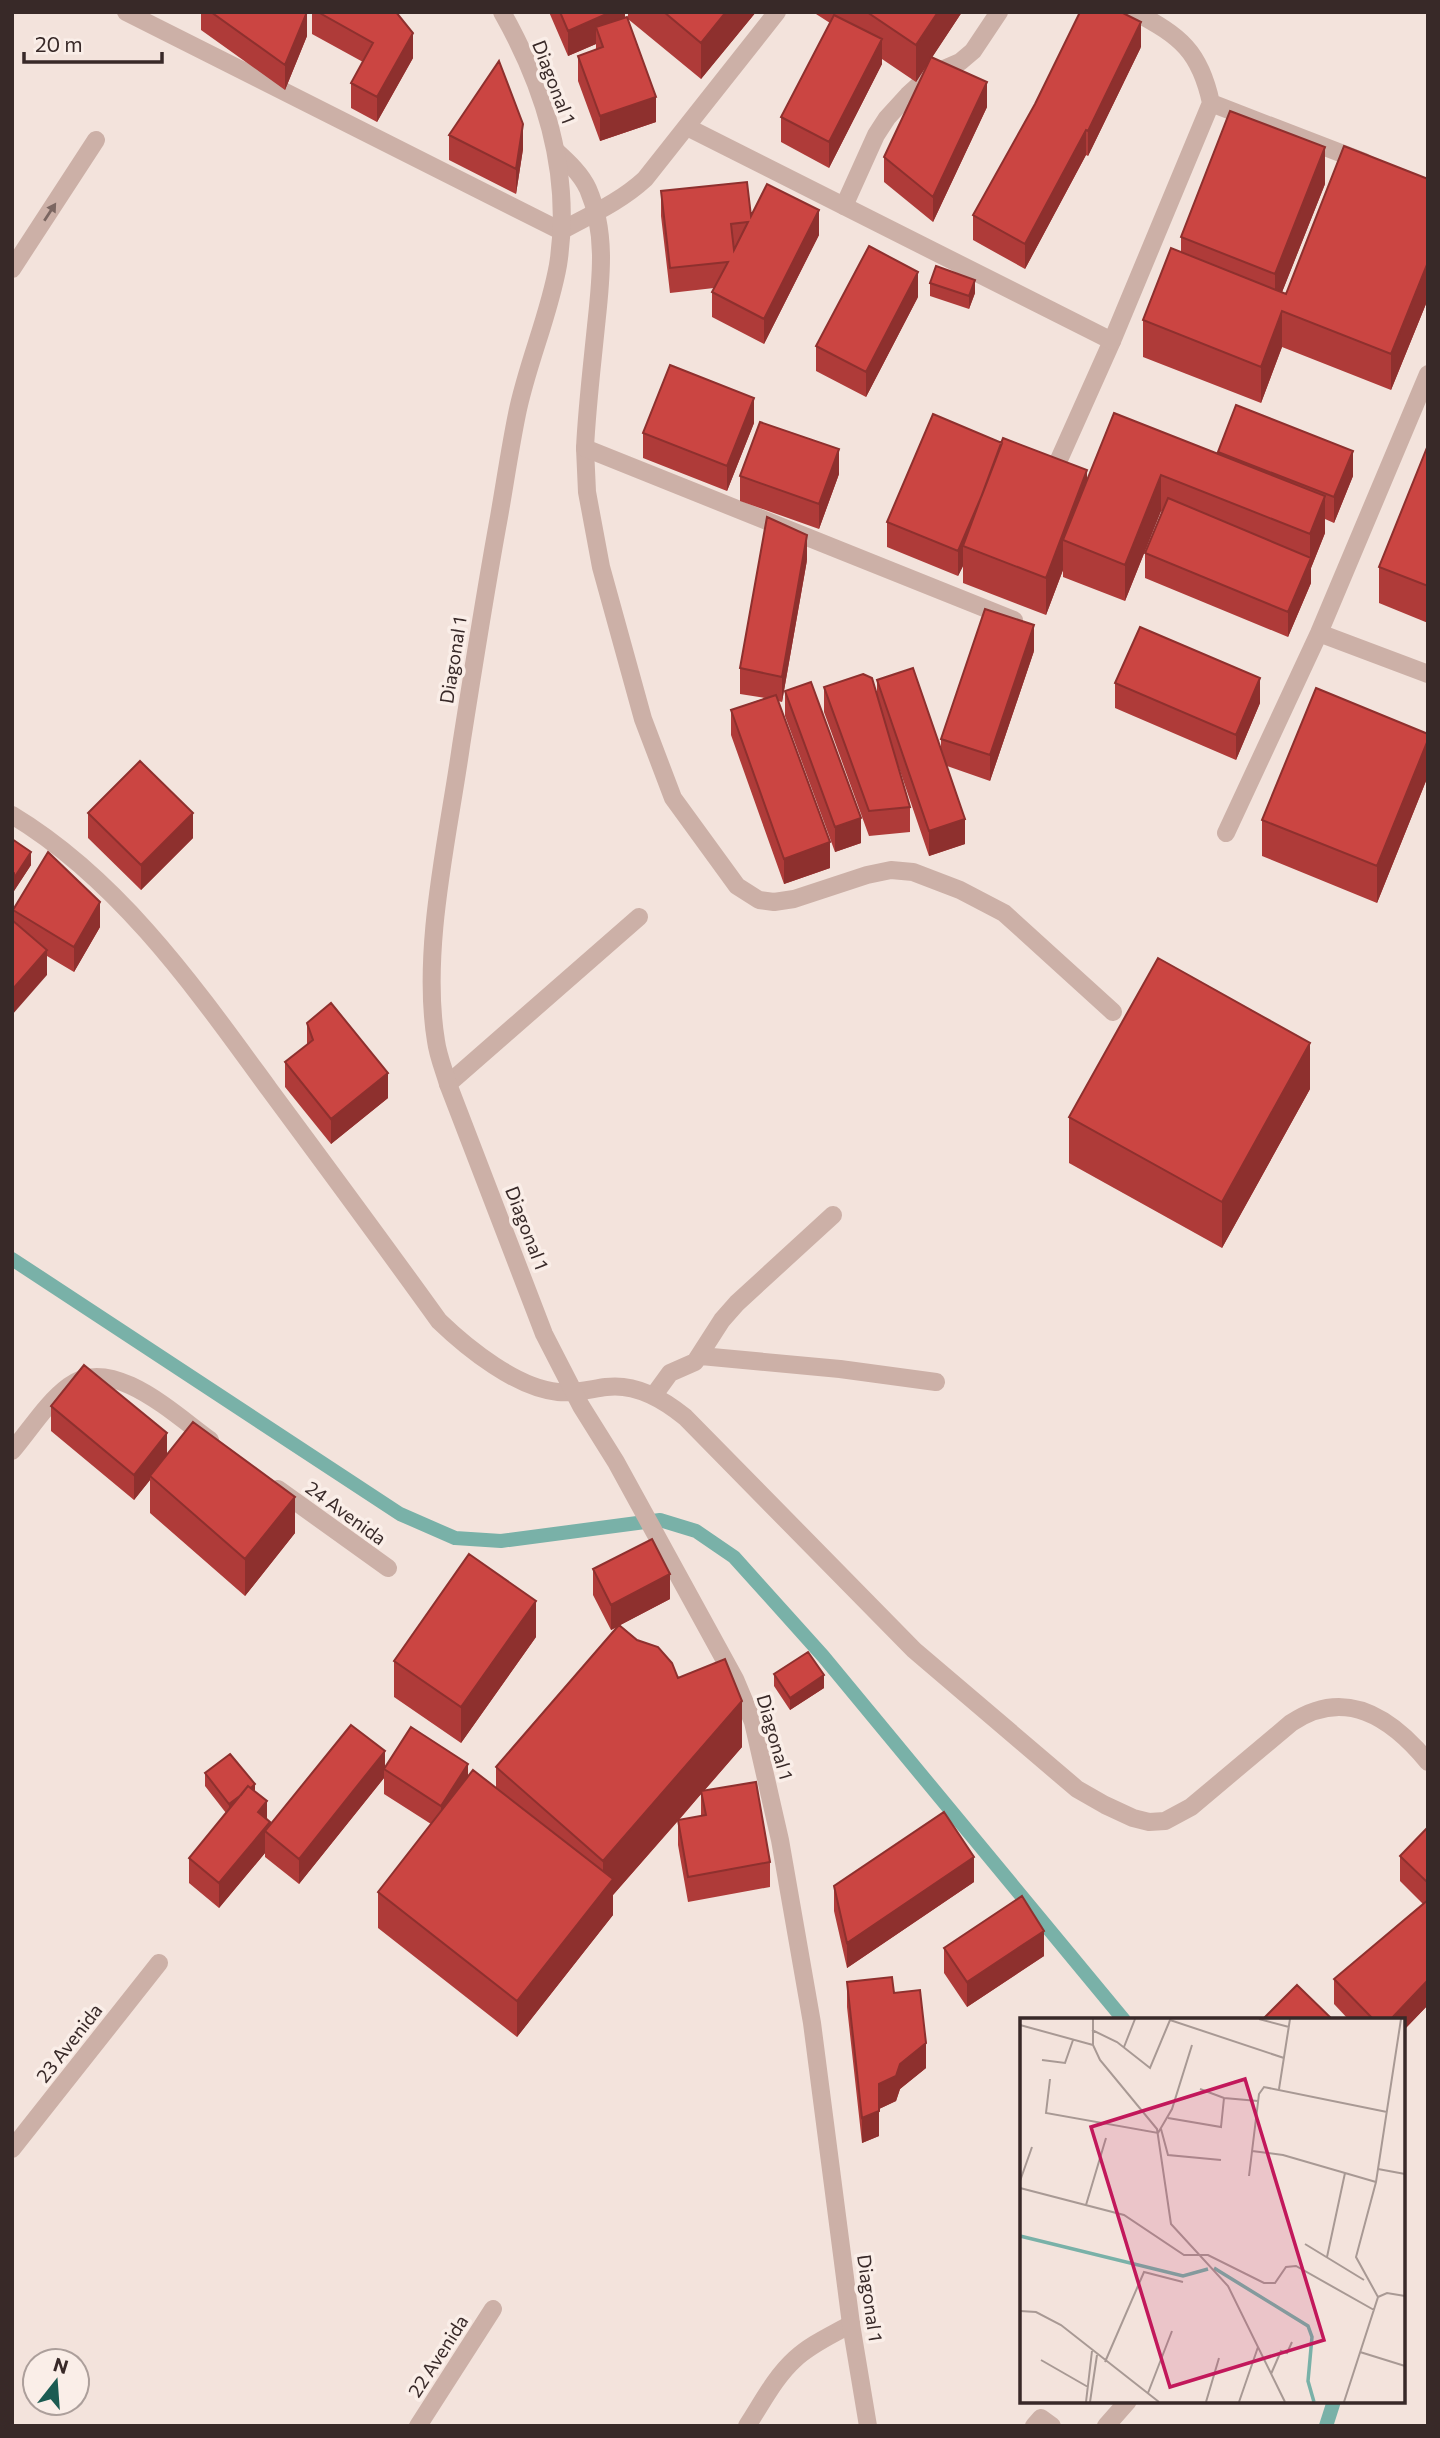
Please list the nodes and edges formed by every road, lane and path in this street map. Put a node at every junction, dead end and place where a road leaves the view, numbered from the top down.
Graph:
1 (126, 12) edge
2 (502, 12) edge
3 (776, 12) edge
4 (999, 12) edge
5 (1135, 12) edge
6 (1211, 103) junction
7 (687, 127) junction
8 (96, 140) dead end
9 (557, 152) junction
10 (1377, 167) edge
11 (844, 206) junction
12 (596, 212) junction
13 (561, 231) junction
14 (12, 269) edge
15 (1112, 341) junction
16 (1428, 374) edge
17 (585, 448) junction
18 (1052, 473) edge
19 (1027, 625) edge
20 (1319, 633) junction
21 (1428, 674) edge
22 (12, 815) edge
23 (1226, 833) dead end
24 (639, 917) dead end
25 (1113, 1012) dead end
26 (448, 1084) junction
27 (833, 1215) dead end
28 (701, 1356) junction
29 (936, 1382) dead end
30 (573, 1392) junction
31 (654, 1395) junction
32 (219, 1447) edge
33 (12, 1451) edge
34 (264, 1479) edge
35 (388, 1569) dead end
36 (1428, 1762) edge
37 (159, 1963) dead end
38 (12, 2149) edge
39 (493, 2309) dead end
40 (851, 2324) junction
41 (1126, 2403) edge
42 (418, 2426) edge
43 (747, 2426) edge
44 (868, 2426) edge
45 (1034, 2426) edge
46 (1052, 2426) edge
47 (1106, 2426) edge

1 - 13 street
2 - 9 street, Diagonal 1
3 - 7 street
4 - 11 street
5 - 6 street
6 - 10 street
6 - 15 street
7 - 11 street
7 - 12 street
14 -> 8 street
9 - 12 street
9 - 13 street, Diagonal 1
11 - 15 street
12 - 13 street
12 - 17 street
13 - 26 street, Diagonal 1
15 - 18 street
16 - 20 street
17 - 19 street
17 - 25 street
20 - 21 street
20 - 23 street
22 - 30 street
24 - 26 street
26 - 30 street, Diagonal 1
27 - 28 street
28 - 29 street
28 - 31 street
30 - 31 street
30 - 40 street, Diagonal 1
31 - 36 street
32 - 33 street
34 - 35 street, 24 Avenida
37 - 38 street, 23 Avenida
39 - 42 street, 22 Avenida
40 - 43 street
40 - 44 street, Diagonal 1
41 - 47 street
45 - 46 street

